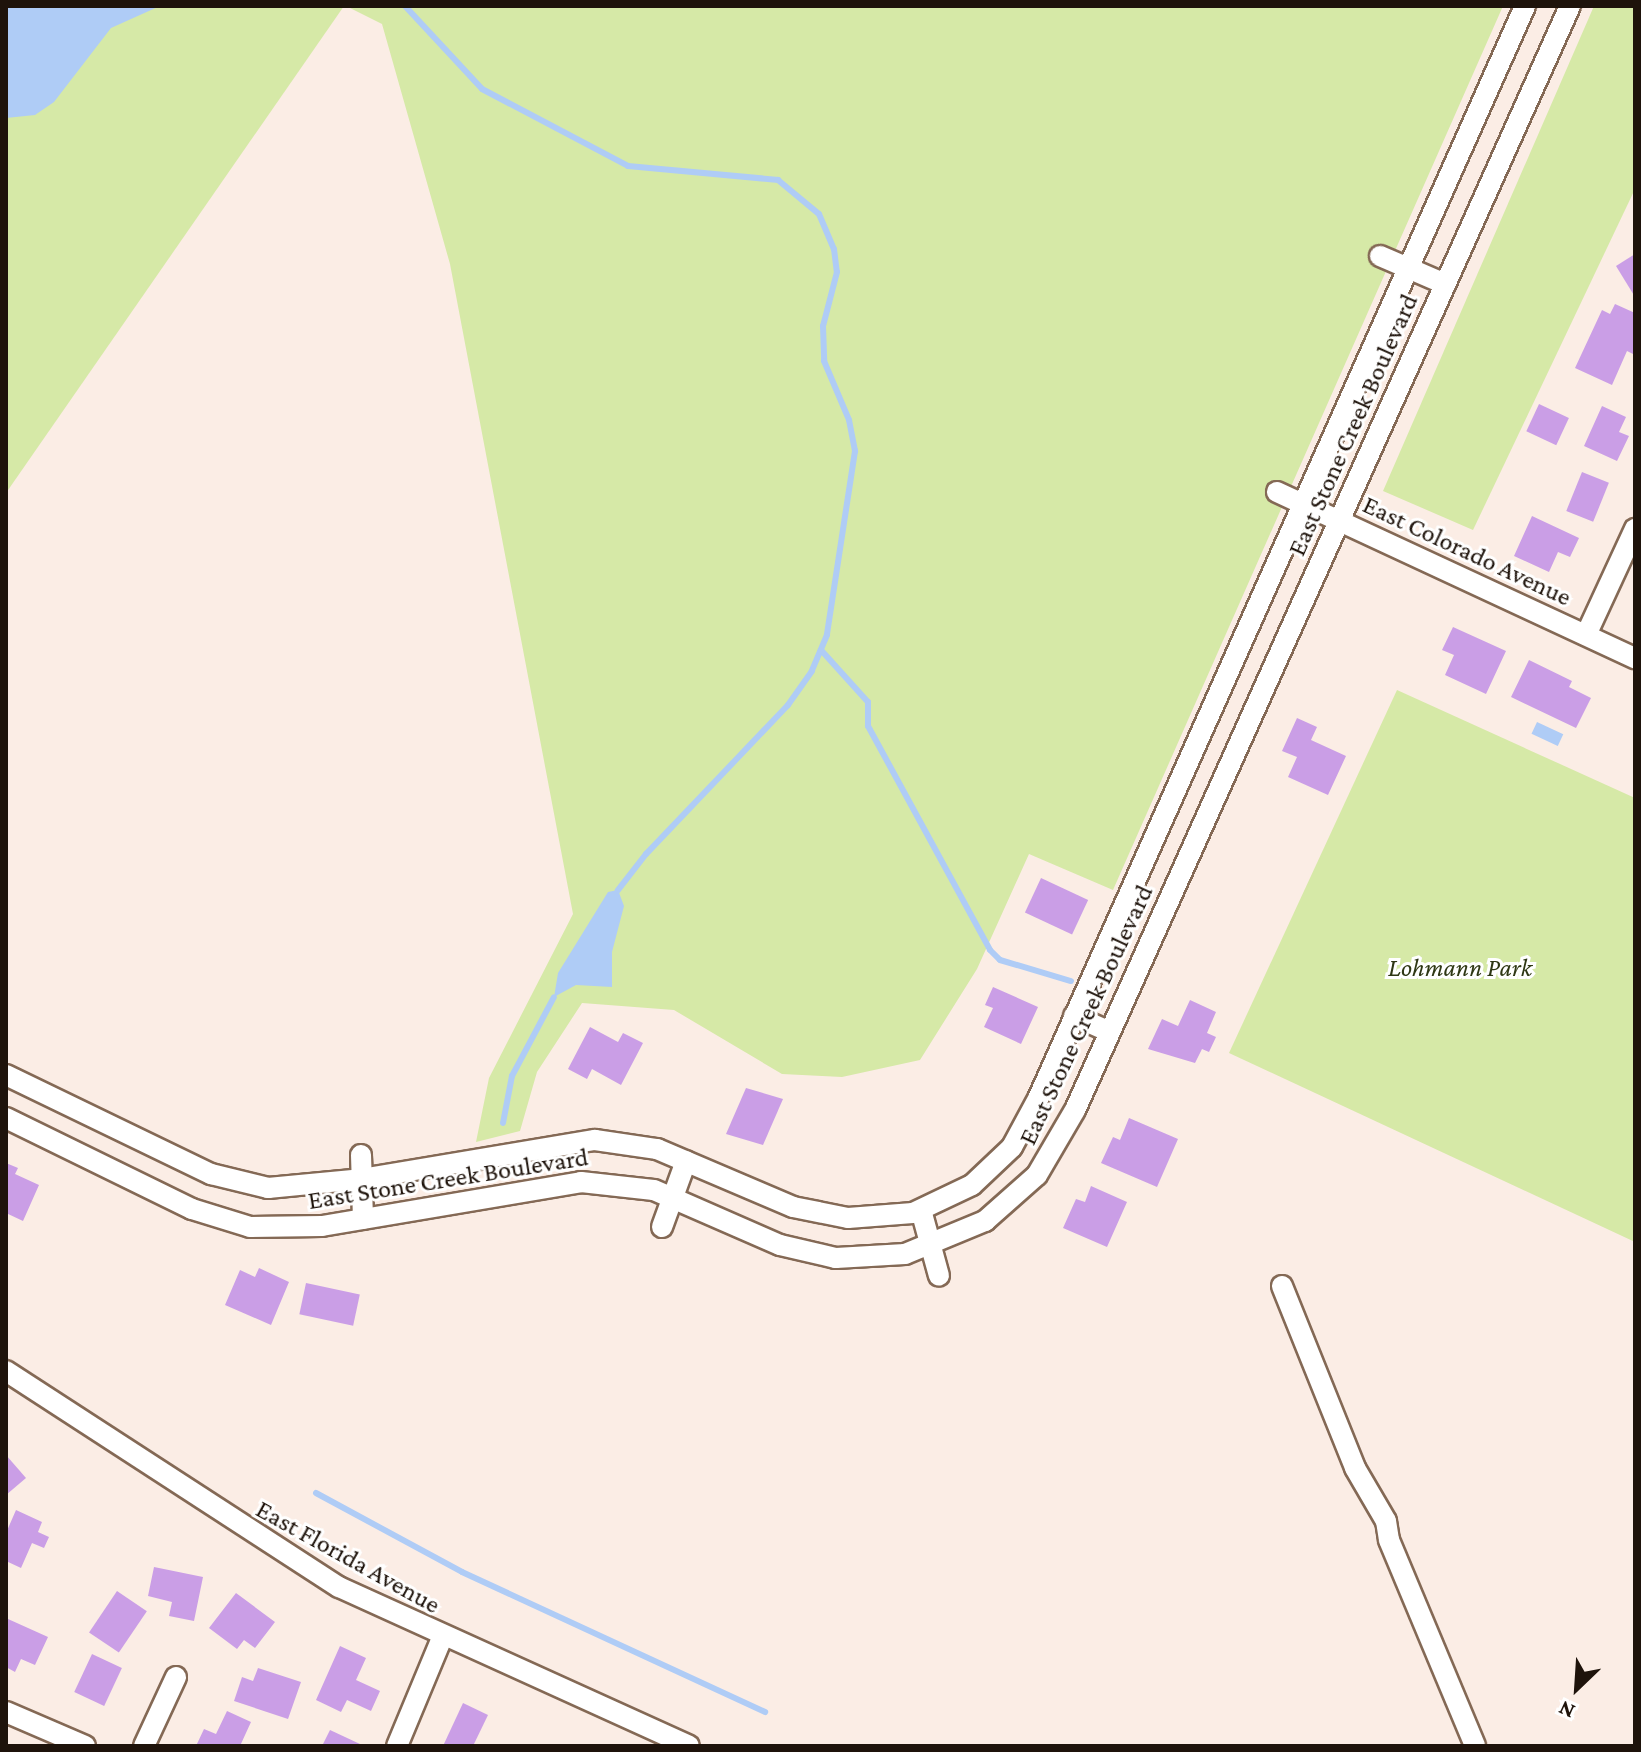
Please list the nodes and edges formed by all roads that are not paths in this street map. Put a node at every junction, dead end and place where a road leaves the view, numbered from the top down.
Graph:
1 (1525, 6) edge
2 (1570, 6) edge
3 (1380, 256) dead end
4 (1407, 268) junction
5 (1445, 284) junction
6 (1277, 492) dead end
7 (1303, 504) junction
8 (1340, 521) junction
9 (1635, 529) edge
10 (1586, 635) junction
11 (1635, 658) edge
12 (1074, 1016) junction
13 (1110, 1032) junction
14 (6, 1075) edge
15 (6, 1118) edge
16 (361, 1155) dead end
17 (686, 1161) junction
18 (361, 1179) junction
19 (673, 1197) junction
20 (921, 1210) junction
21 (363, 1219) junction
22 (662, 1227) dead end
23 (931, 1247) junction
24 (939, 1276) dead end
25 (1282, 1286) dead end
26 (6, 1371) edge
27 (442, 1638) junction
28 (176, 1677) dead end
29 (6, 1712) edge
30 (85, 1746) edge
31 (144, 1746) edge
32 (397, 1746) edge
33 (689, 1746) edge
34 (1475, 1746) edge

1 - 4 street, East Stone Creek Boulevard
2 - 5 street, East Stone Creek Boulevard
3 - 4 street
4 - 5 street
4 - 7 street, East Stone Creek Boulevard
5 - 8 street, East Stone Creek Boulevard
6 - 7 street, East Colorado Avenue
7 - 8 street, East Colorado Avenue
7 - 12 street, East Stone Creek Boulevard
8 - 10 street, East Colorado Avenue
8 - 13 street, East Stone Creek Boulevard
9 - 10 street
10 - 11 street, East Colorado Avenue
12 - 13 street
12 - 20 street, East Stone Creek Boulevard
13 - 23 street, East Stone Creek Boulevard
14 - 18 street, East Stone Creek Boulevard
15 - 21 street, East Stone Creek Boulevard
16 - 18 street
17 - 18 street, East Stone Creek Boulevard
17 - 19 street
17 - 20 street, East Stone Creek Boulevard
18 - 21 street
19 - 21 street, East Stone Creek Boulevard
19 - 22 street
19 - 23 street, East Stone Creek Boulevard
20 - 23 street
23 - 24 street
25 - 34 street
26 - 27 street, East Florida Avenue
27 - 32 street
27 - 33 street, East Florida Avenue
28 - 31 street
29 - 30 street

